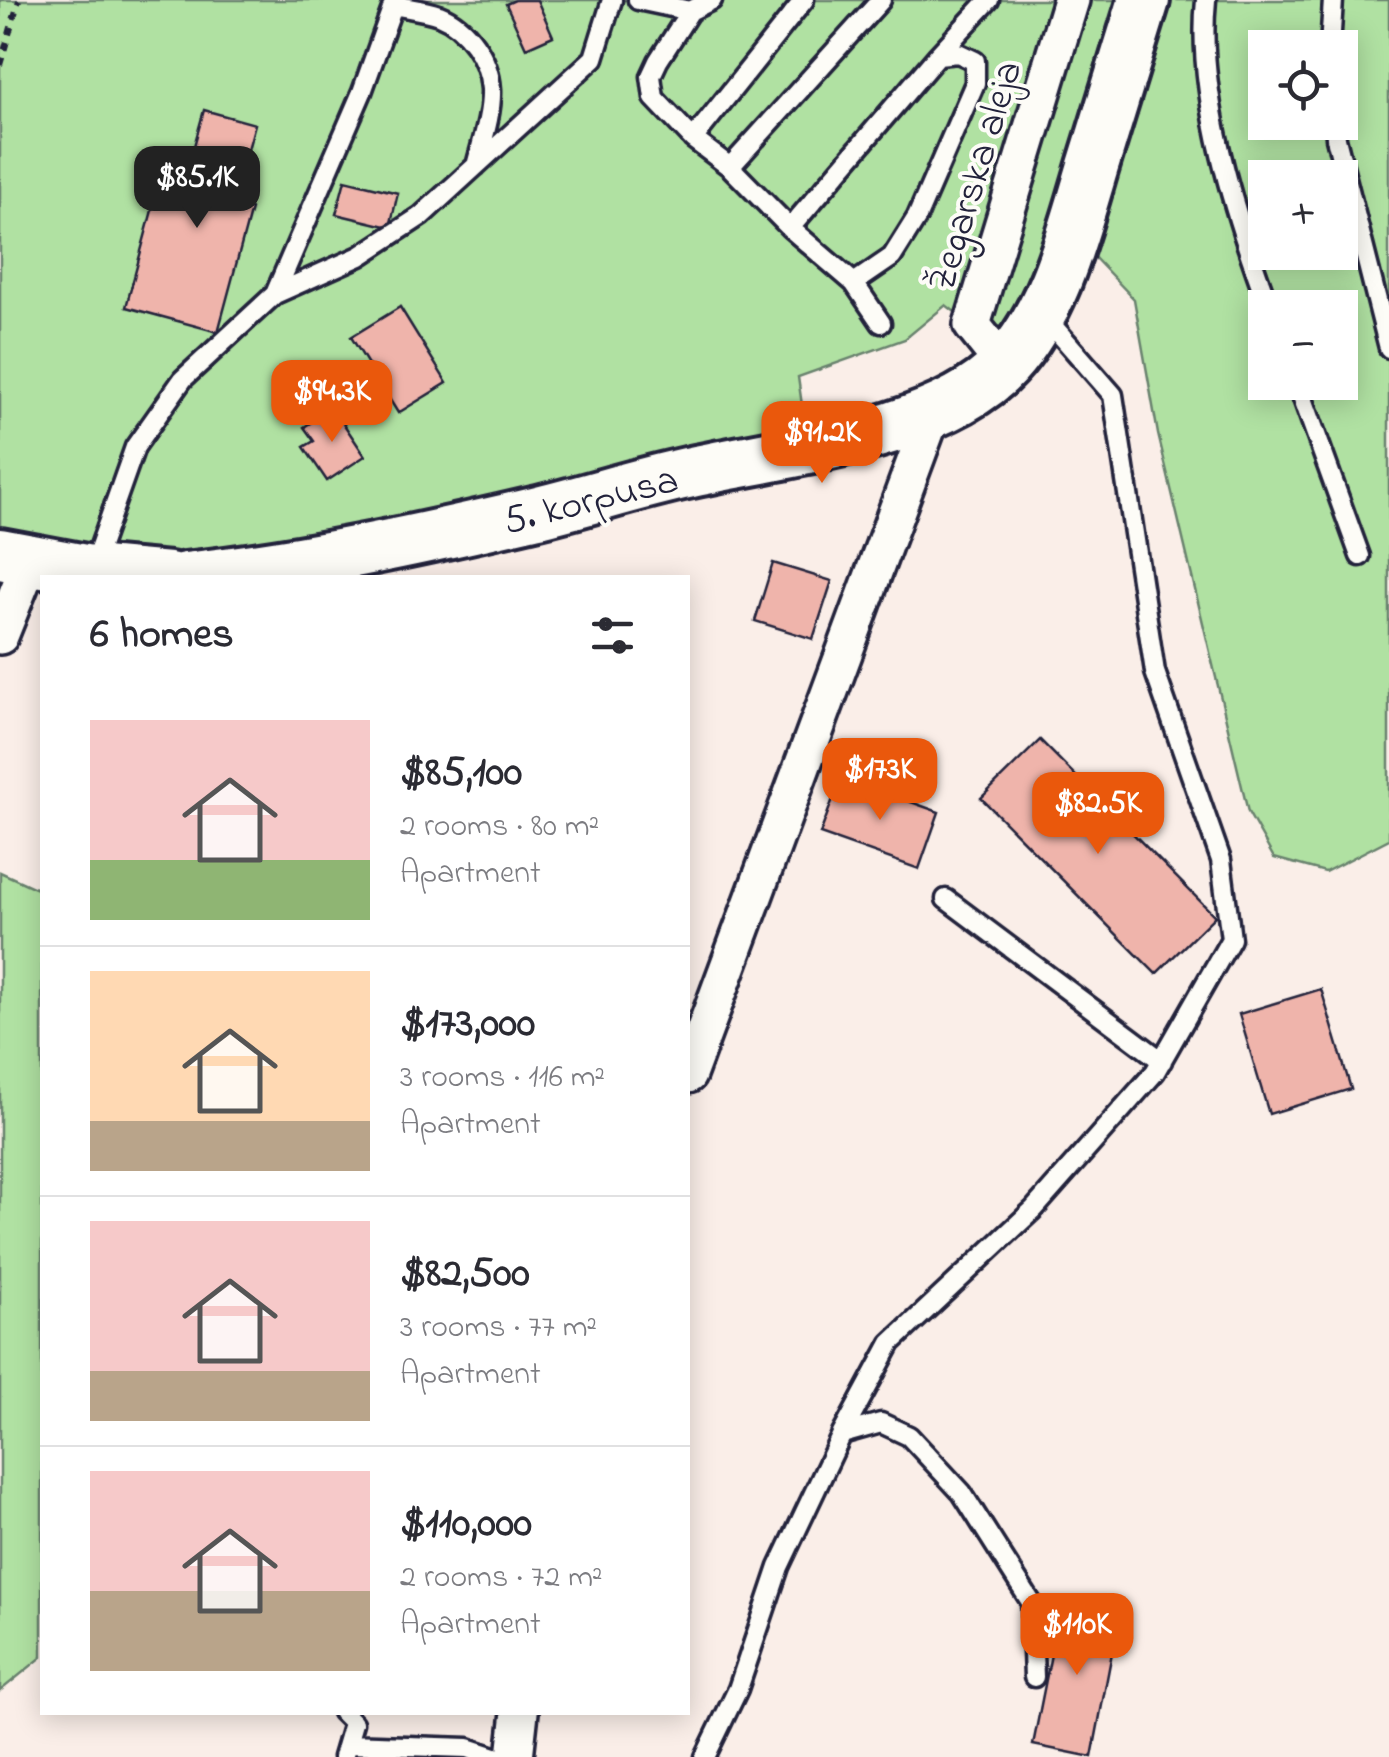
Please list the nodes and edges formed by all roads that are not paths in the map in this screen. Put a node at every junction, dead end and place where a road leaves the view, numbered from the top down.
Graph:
1 (612, 0) edge
2 (638, 0) edge
3 (712, 0) edge
4 (804, 0) edge
5 (881, 0) edge
6 (989, 0) edge
7 (1071, 0) edge
8 (1144, 0) edge
9 (1206, 0) edge
10 (1332, 0) edge
11 (394, 2) edge
12 (690, 11) junction
13 (1331, 30) edge
14 (938, 55) junction
15 (693, 139) junction
16 (1337, 140) edge
17 (476, 166) junction
18 (730, 167) junction
19 (790, 228) junction
20 (854, 283) junction
21 (1263, 290) edge
22 (275, 294) junction
23 (1042, 312) junction
24 (880, 324) dead end
25 (1389, 348) edge
26 (1004, 366) junction
27 (1303, 400) edge
28 (934, 410) junction
29 (1360, 556) dead end
30 (15, 558) edge
31 (91, 571) junction
32 (136, 575) edge
33 (211, 575) edge
34 (0, 636) edge
35 (946, 899) dead end
36 (1162, 1061) junction
37 (690, 1070) edge
38 (842, 1434) junction
39 (1034, 1676) dead end
40 (345, 1715) edge
41 (520, 1715) edge
42 (345, 1750) edge
43 (495, 1757) edge
44 (516, 1757) edge
45 (704, 1757) edge

1 - 17 lane
2 - 12 lane
3 - 12 lane
4 - 15 lane
5 - 18 lane
6 - 14 lane
7 - 26 street, Žegarska aleja
8 - 23 street, 5. korpusa
9 - 21 lane
10 - 13 lane
11 - 17 lane
11 - 22 lane
12 - 15 lane
14 - 19 lane
14 - 20 lane
15 - 18 lane
16 - 25 lane
17 - 22 lane
18 - 19 lane
19 - 20 lane
20 - 24 lane
22 - 31 lane
23 - 26 street, 5. korpusa
23 - 36 lane
26 - 28 street, 5. korpusa
27 - 29 lane
28 - 33 street, 5. korpusa
28 - 37 street
30 - 31 street
30 - 34 street
31 - 32 street
35 - 36 lane
36 - 38 lane
38 - 39 lane
38 - 45 lane
40 - 42 lane
41 - 44 street
42 - 43 lane

